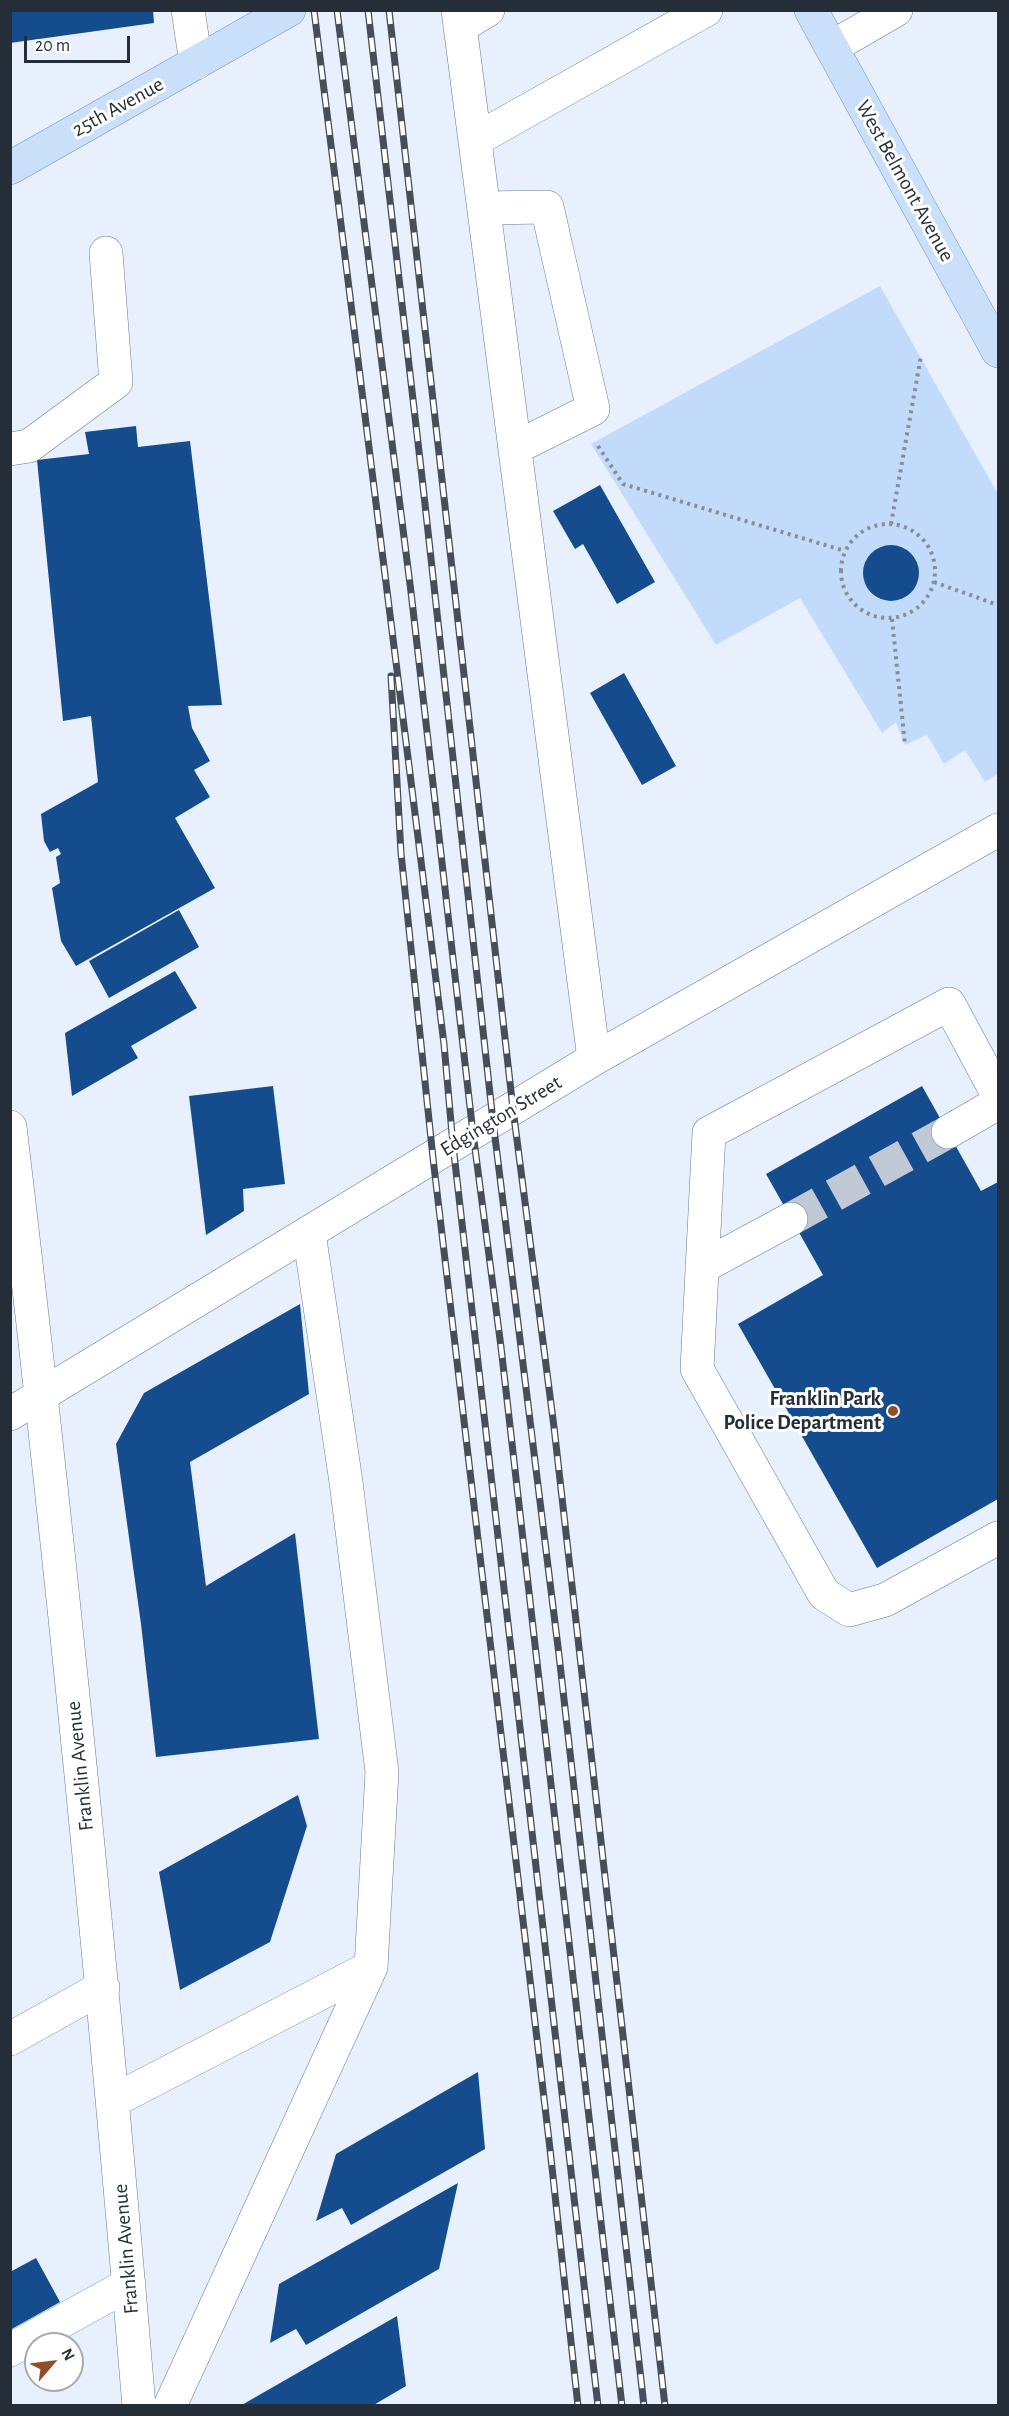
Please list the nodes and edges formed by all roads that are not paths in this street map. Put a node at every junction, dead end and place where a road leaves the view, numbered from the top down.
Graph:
1 (188, 10) edge
2 (289, 10) edge
3 (488, 10) edge
4 (706, 10) edge
5 (811, 10) edge
6 (896, 10) edge
7 (459, 19) edge
8 (831, 47) junction
9 (196, 63) junction
10 (475, 140) junction
11 (10, 168) edge
12 (484, 208) junction
13 (106, 253) dead end
14 (999, 351) edge
15 (515, 448) junction
16 (10, 449) edge
17 (999, 830) edge
18 (594, 1059) junction
19 (999, 1095) edge
20 (999, 1104) edge
21 (10, 1127) edge
22 (948, 1131) tunnel mouth
23 (791, 1219) tunnel mouth
24 (309, 1233) junction
25 (702, 1267) junction
26 (42, 1396) junction
27 (10, 1414) edge
28 (999, 1538) edge
29 (371, 1967) junction
30 (103, 1987) junction
31 (10, 2039) edge
32 (113, 2101) junction
33 (129, 2284) junction
34 (10, 2350) edge
35 (139, 2406) edge
36 (170, 2406) edge

1 - 9 street
2 - 9 main road, 25th Avenue
3 - 7 street
4 - 10 street
5 - 8 main road, West Belmont Avenue
6 - 8 street
7 - 10 street
8 - 14 main road, West Belmont Avenue
9 - 11 main road, 25th Avenue
10 - 12 street
12 - 15 street
12 - 15 street
13 - 16 street
15 - 18 street
17 - 18 street, Edgington Street
18 - 24 street, Edgington Street
19 - 25 street
20 - 22 street
21 - 26 street, Franklin Avenue
23 - 25 street
24 - 26 street, Edgington Street
24 - 29 street
25 - 28 street
26 - 27 street, Edgington Street
26 - 30 street, Franklin Avenue
29 - 32 street
29 - 36 street
30 - 31 street
30 - 32 street, Franklin Avenue
32 - 33 street, Franklin Avenue
33 - 34 street
33 - 35 street, Franklin Avenue

